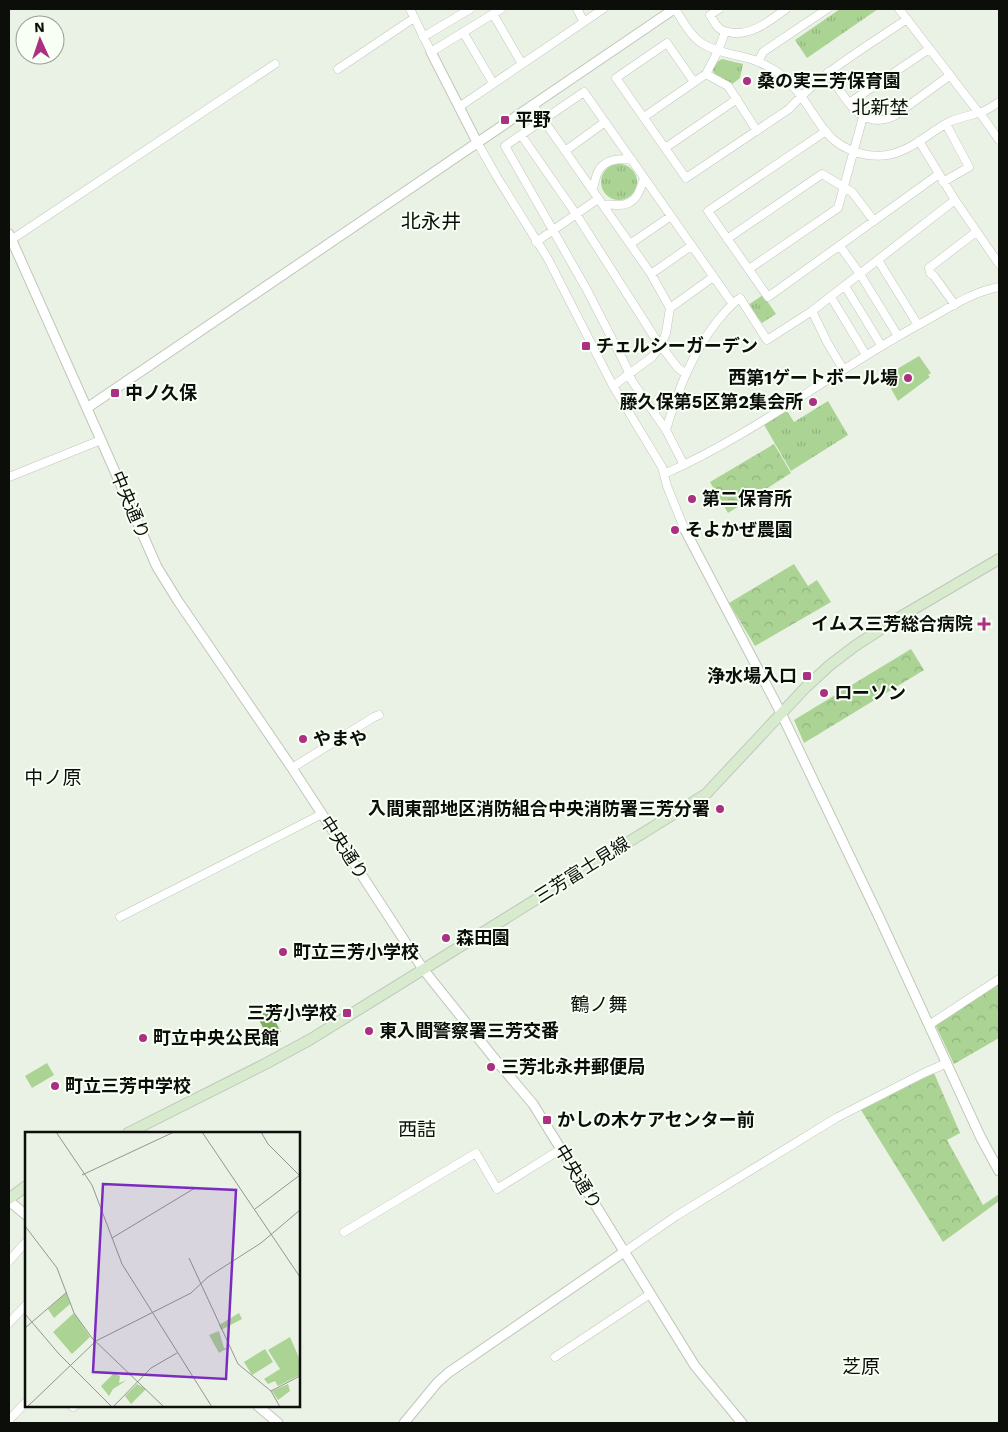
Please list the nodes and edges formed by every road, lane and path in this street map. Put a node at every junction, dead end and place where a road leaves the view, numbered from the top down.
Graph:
1 (410, 9) edge
2 (470, 9) edge
3 (501, 9) edge
4 (577, 9) edge
5 (603, 9) edge
6 (674, 9) edge
7 (719, 9) edge
8 (786, 9) edge
9 (827, 9) edge
10 (899, 9) edge
11 (493, 14) junction
12 (414, 18) junction
13 (907, 19) junction
14 (584, 22) junction
15 (463, 32) junction
16 (725, 32) junction
17 (423, 37) junction
18 (929, 49) junction
19 (718, 51) junction
20 (431, 52) junction
21 (758, 62) junction
22 (275, 64) dead end
23 (522, 64) junction
24 (338, 69) dead end
25 (828, 72) junction
26 (706, 74) junction
27 (950, 76) junction
28 (694, 82) junction
29 (493, 83) junction
30 (801, 96) junction
31 (737, 99) junction
32 (999, 102) edge
33 (849, 103) junction
34 (533, 105) junction
35 (458, 107) junction
36 (979, 113) junction
37 (644, 117) junction
38 (863, 117) junction
39 (543, 120) junction
40 (605, 122) junction
41 (946, 124) junction
42 (757, 131) junction
43 (826, 131) junction
44 (521, 135) junction
45 (999, 140) edge
46 (919, 141) junction
47 (477, 142) junction
48 (665, 148) junction
49 (565, 150) junction
50 (854, 152) junction
51 (632, 160) junction
52 (939, 174) junction
53 (644, 178) junction
54 (943, 182) junction
55 (844, 187) junction
56 (592, 189) junction
57 (955, 200) junction
58 (600, 202) junction
59 (576, 214) junction
60 (671, 216) junction
61 (874, 221) junction
62 (553, 230) junction
63 (976, 232) junction
64 (10, 237) edge
65 (727, 239) junction
66 (536, 242) junction
67 (630, 244) junction
68 (691, 246) junction
69 (840, 246) junction
70 (878, 260) junction
71 (999, 264) edge
72 (748, 268) junction
73 (651, 274) junction
74 (860, 274) junction
75 (714, 277) junction
76 (845, 286) junction
77 (999, 287) edge
78 (831, 297) junction
79 (732, 303) junction
80 (956, 305) junction
81 (670, 308) junction
82 (812, 311) junction
83 (918, 325) junction
84 (898, 336) junction
85 (661, 345) junction
86 (881, 345) junction
87 (866, 354) junction
88 (843, 369) junction
89 (629, 374) junction
90 (686, 374) junction
91 (613, 386) junction
92 (87, 408) junction
93 (666, 430) junction
94 (102, 440) junction
95 (684, 465) junction
96 (664, 474) junction
97 (9, 477) edge
98 (684, 528) joint
99 (999, 559) edge
100 (781, 713) junction
101 (379, 715) dead end
102 (292, 768) junction
103 (322, 814) junction
104 (120, 917) dead end
105 (423, 969) junction
106 (999, 978) edge
107 (929, 1025) junction
108 (947, 1063) junction
109 (130, 1132) edge
110 (561, 1149) junction
111 (999, 1171) edge
112 (25, 1187) edge
113 (9, 1200) edge
114 (25, 1213) edge
115 (344, 1232) dead end
116 (25, 1243) edge
117 (624, 1252) junction
118 (9, 1261) edge
119 (650, 1294) junction
120 (25, 1306) edge
121 (9, 1323) edge
122 (554, 1357) dead end
123 (25, 1403) edge
124 (259, 1407) edge
125 (9, 1420) edge
126 (278, 1423) edge
127 (404, 1423) edge
128 (742, 1423) edge

1 - 12 street
2 - 17 street
3 - 11 street
4 - 14 street
5 - 14 street
6 - 19 street
6 - 34 street
7 - 16 street
8 - 16 street
9 - 21 street
10 - 13 street
11 - 15 street
11 - 23 street
12 - 17 street
12 - 24 street
13 - 18 street
13 - 25 street
14 - 23 street
15 - 20 street
15 - 29 street
16 - 19 street
17 - 20 street
18 - 27 street
18 - 33 street
19 - 21 street
19 - 26 street
20 - 35 street
21 - 30 street
22 - 64 street
23 - 29 street
25 - 30 street
25 - 33 street
26 - 28 street
26 - 31 street
27 - 36 street
27 - 38 street
28 - 37 street
28 - 37 street
29 - 35 street
30 - 42 street
30 - 43 street
31 - 42 street
31 - 48 street
32 - 36 street
33 - 38 street
34 - 39 street
34 - 47 street
35 - 47 street
36 - 41 street
36 - 45 street
37 - 48 street
38 - 50 street
39 - 40 street
39 - 44 street
39 - 49 street
40 - 49 street
40 - 51 street
41 - 46 street
41 - 54 street
42 - 48 street
43 - 50 street
43 - 65 street
44 - 59 street
44 - 62 street
46 - 50 street
46 - 52 street
47 - 66 street
47 - 92 street
49 - 56 street
50 - 55 street
51 - 53 street
51 - 56 street
52 - 54 street
52 - 61 street
53 - 58 street
53 - 60 street
54 - 57 street
55 - 61 street
55 - 65 street
55 - 72 street
56 - 58 street
57 - 63 street
57 - 70 street
58 - 59 street
58 - 67 street
59 - 62 street
59 - 85 street
60 - 67 street
60 - 68 street
61 - 69 street
62 - 66 street
62 - 89 street
63 - 71 street
63 - 80 street
64 - 92 street, 中央通り
65 - 72 street
66 - 91 street
67 - 73 street
68 - 73 street
68 - 75 street
69 - 72 street
69 - 74 street
70 - 74 street
70 - 83 street
73 - 81 street
74 - 76 street
74 - 84 street
75 - 79 street
75 - 81 street
76 - 78 street
76 - 86 street
77 - 80 street
78 - 82 street
78 - 87 street
79 - 82 street
79 - 90 street
80 - 83 street
81 - 85 street
82 - 88 street
83 - 84 street
84 - 86 street
85 - 89 street
85 - 90 street
86 - 87 street
87 - 88 street
88 - 95 street
89 - 91 street
89 - 93 street
90 - 93 street
91 - 96 street
92 - 94 street, 中央通り
93 - 95 street
94 - 97 street
94 - 102 street, 中央通り
95 - 96 street
96 - 98 street
98 - 100 street
99 - 100 main road, 三芳富士見線
100 - 105 main road, 三芳富士見線
100 - 107 street
101 - 102 street
102 - 103 street, 中央通り
103 - 104 street
103 - 105 street, 中央通り
105 - 109 main road, 三芳富士見線
105 - 110 street, 中央通り
106 - 107 street
107 - 108 street
108 - 111 street
108 - 117 street
110 - 115 street
110 - 117 street, 中央通り
112 - 113 main road
113 - 114 street
116 - 118 street
117 - 119 street, 中央通り
117 - 127 street
119 - 122 street
119 - 128 street, 中央通り
120 - 121 street
123 - 125 street
124 - 126 street

